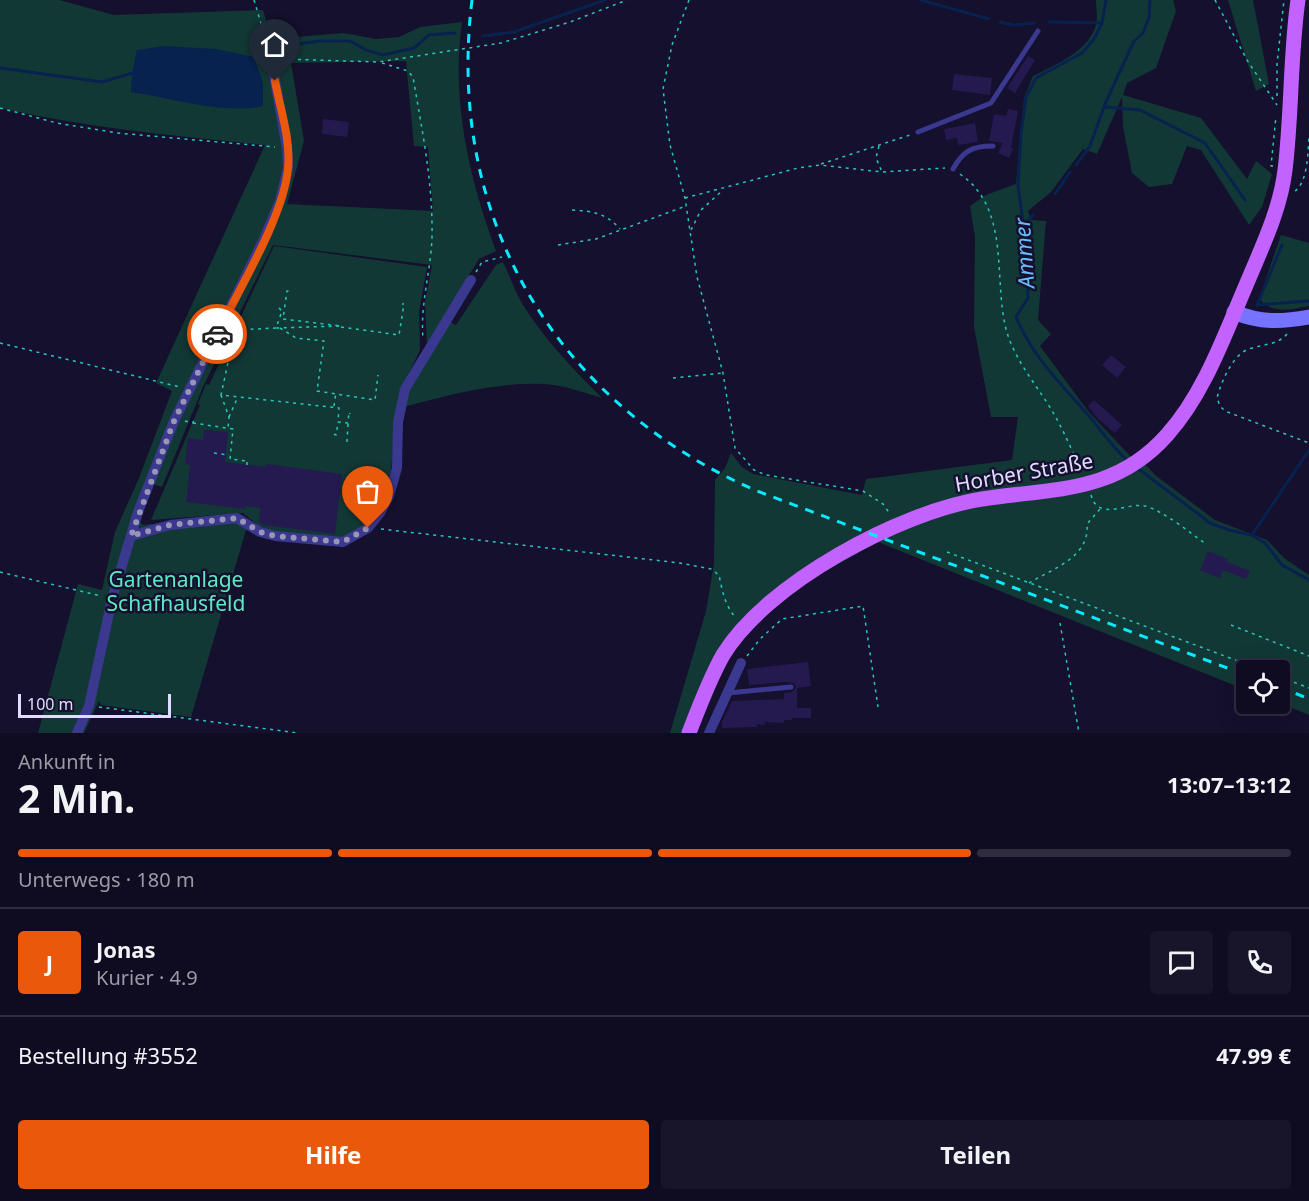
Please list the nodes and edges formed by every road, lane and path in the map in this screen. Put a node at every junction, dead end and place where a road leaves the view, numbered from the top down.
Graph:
1 (254, 0) edge
2 (627, 0) edge
3 (688, 0) edge
4 (1215, 0) edge
5 (1284, 0) edge
6 (1298, 0) edge
7 (1038, 31) dead end
8 (267, 40) dead end
9 (271, 58) joint
10 (378, 62) junction
11 (0, 108) edge
12 (1276, 116) dead end
13 (918, 132) joint
14 (1309, 136) edge
15 (879, 145) junction
16 (993, 146) dead end
17 (287, 148) junction
18 (820, 165) junction
19 (953, 169) junction
20 (1285, 171) junction
21 (882, 172) junction
22 (723, 189) junction
23 (1281, 192) junction
24 (685, 198) junction
25 (687, 206) junction
26 (572, 210) dead end
27 (620, 230) junction
28 (691, 231) junction
29 (558, 245) dead end
30 (501, 257) dead end
31 (471, 280) joint
32 (289, 291) dead end
33 (402, 304) dead end
34 (279, 308) dead end
35 (1234, 312) junction
36 (1309, 317) edge
37 (1287, 321) junction
38 (310, 322) junction
39 (341, 326) junction
40 (310, 327) junction
41 (276, 328) junction
42 (280, 328) junction
43 (0, 343) edge
44 (427, 352) junction
45 (723, 373) junction
46 (378, 375) dead end
47 (673, 378) dead end
48 (189, 391) junction
49 (336, 393) junction
50 (221, 395) junction
51 (238, 398) junction
52 (334, 407) junction
53 (350, 414) dead end
54 (229, 417) junction
55 (193, 423) dead end
56 (338, 423) junction
57 (348, 423) junction
58 (228, 429) junction
59 (334, 434) dead end
60 (347, 442) dead end
61 (1309, 443) edge
62 (214, 453) dead end
63 (230, 455) junction
64 (247, 465) dead end
65 (1088, 484) junction
66 (1101, 508) junction
67 (897, 525) junction
68 (368, 528) junction
69 (131, 536) junction
70 (1206, 544) dead end
71 (947, 552) dead end
72 (0, 572) edge
73 (1028, 583) junction
74 (112, 599) junction
75 (1060, 623) dead end
76 (1231, 625) dead end
77 (744, 628) junction
78 (1309, 656) edge
79 (1236, 660) edge
80 (741, 663) joint
81 (1290, 681) edge
82 (791, 687) dead end
83 (1308, 687) edge
84 (726, 693) junction
85 (89, 706) junction
86 (878, 707) dead end
87 (77, 733) edge
88 (298, 733) edge
89 (689, 733) edge
90 (709, 733) edge
91 (1079, 733) edge

1 - 8 path
2 - 10 path
3 - 24 path
4 - 5 path
6 - 20 main road, Horber Straße
7 - 13 lane
9 - 10 path
9 - 17 street
10 - 44 path
11 - 17 path
12 - 20 path
13 - 15 path
14 - 23 path
15 - 18 path
15 - 21 path
16 - 19 lane
17 - 48 street
18 - 21 path
18 - 22 path
19 - 21 path
19 - 65 path
20 - 23 main road, Horber Straße
22 - 24 path
22 - 28 path
23 - 35 main road, Horber Straße
24 - 25 path
25 - 27 path
25 - 28 path
26 - 27 path
27 - 29 path
28 - 45 path
30 - 31 path
31 - 44 street
32 - 38 path
33 - 39 path
34 - 41 path
35 - 37 street
35 - 65 main road, Horber Straße
36 - 37 street
37 - 61 path
38 - 39 path
38 - 40 path
39 - 40 path
40 - 42 path
41 - 42 path
41 - 50 path
42 - 49 path
43 - 48 path
44 - 68 street
45 - 47 path
45 - 67 path
46 - 49 path
48 - 69 street
49 - 52 path
50 - 51 path
50 - 54 path
51 - 52 path
51 - 54 path
52 - 56 path
53 - 57 path
54 - 58 path
55 - 58 path
56 - 57 path
56 - 59 path
57 - 60 path
58 - 63 path
62 - 63 path
63 - 64 path
65 - 66 path
65 - 67 main road, Horber Straße
66 - 70 path
66 - 73 path
67 - 77 main road, Horber Straße
68 - 69 street
68 - 77 path
69 - 74 street
71 - 73 path
72 - 74 path
73 - 79 path
74 - 85 street
75 - 91 path
76 - 78 path
77 - 89 main road, Horber Straße
80 - 84 street
80 - 86 path
81 - 83 path
82 - 84 lane
84 - 90 street
85 - 87 street
85 - 88 path

